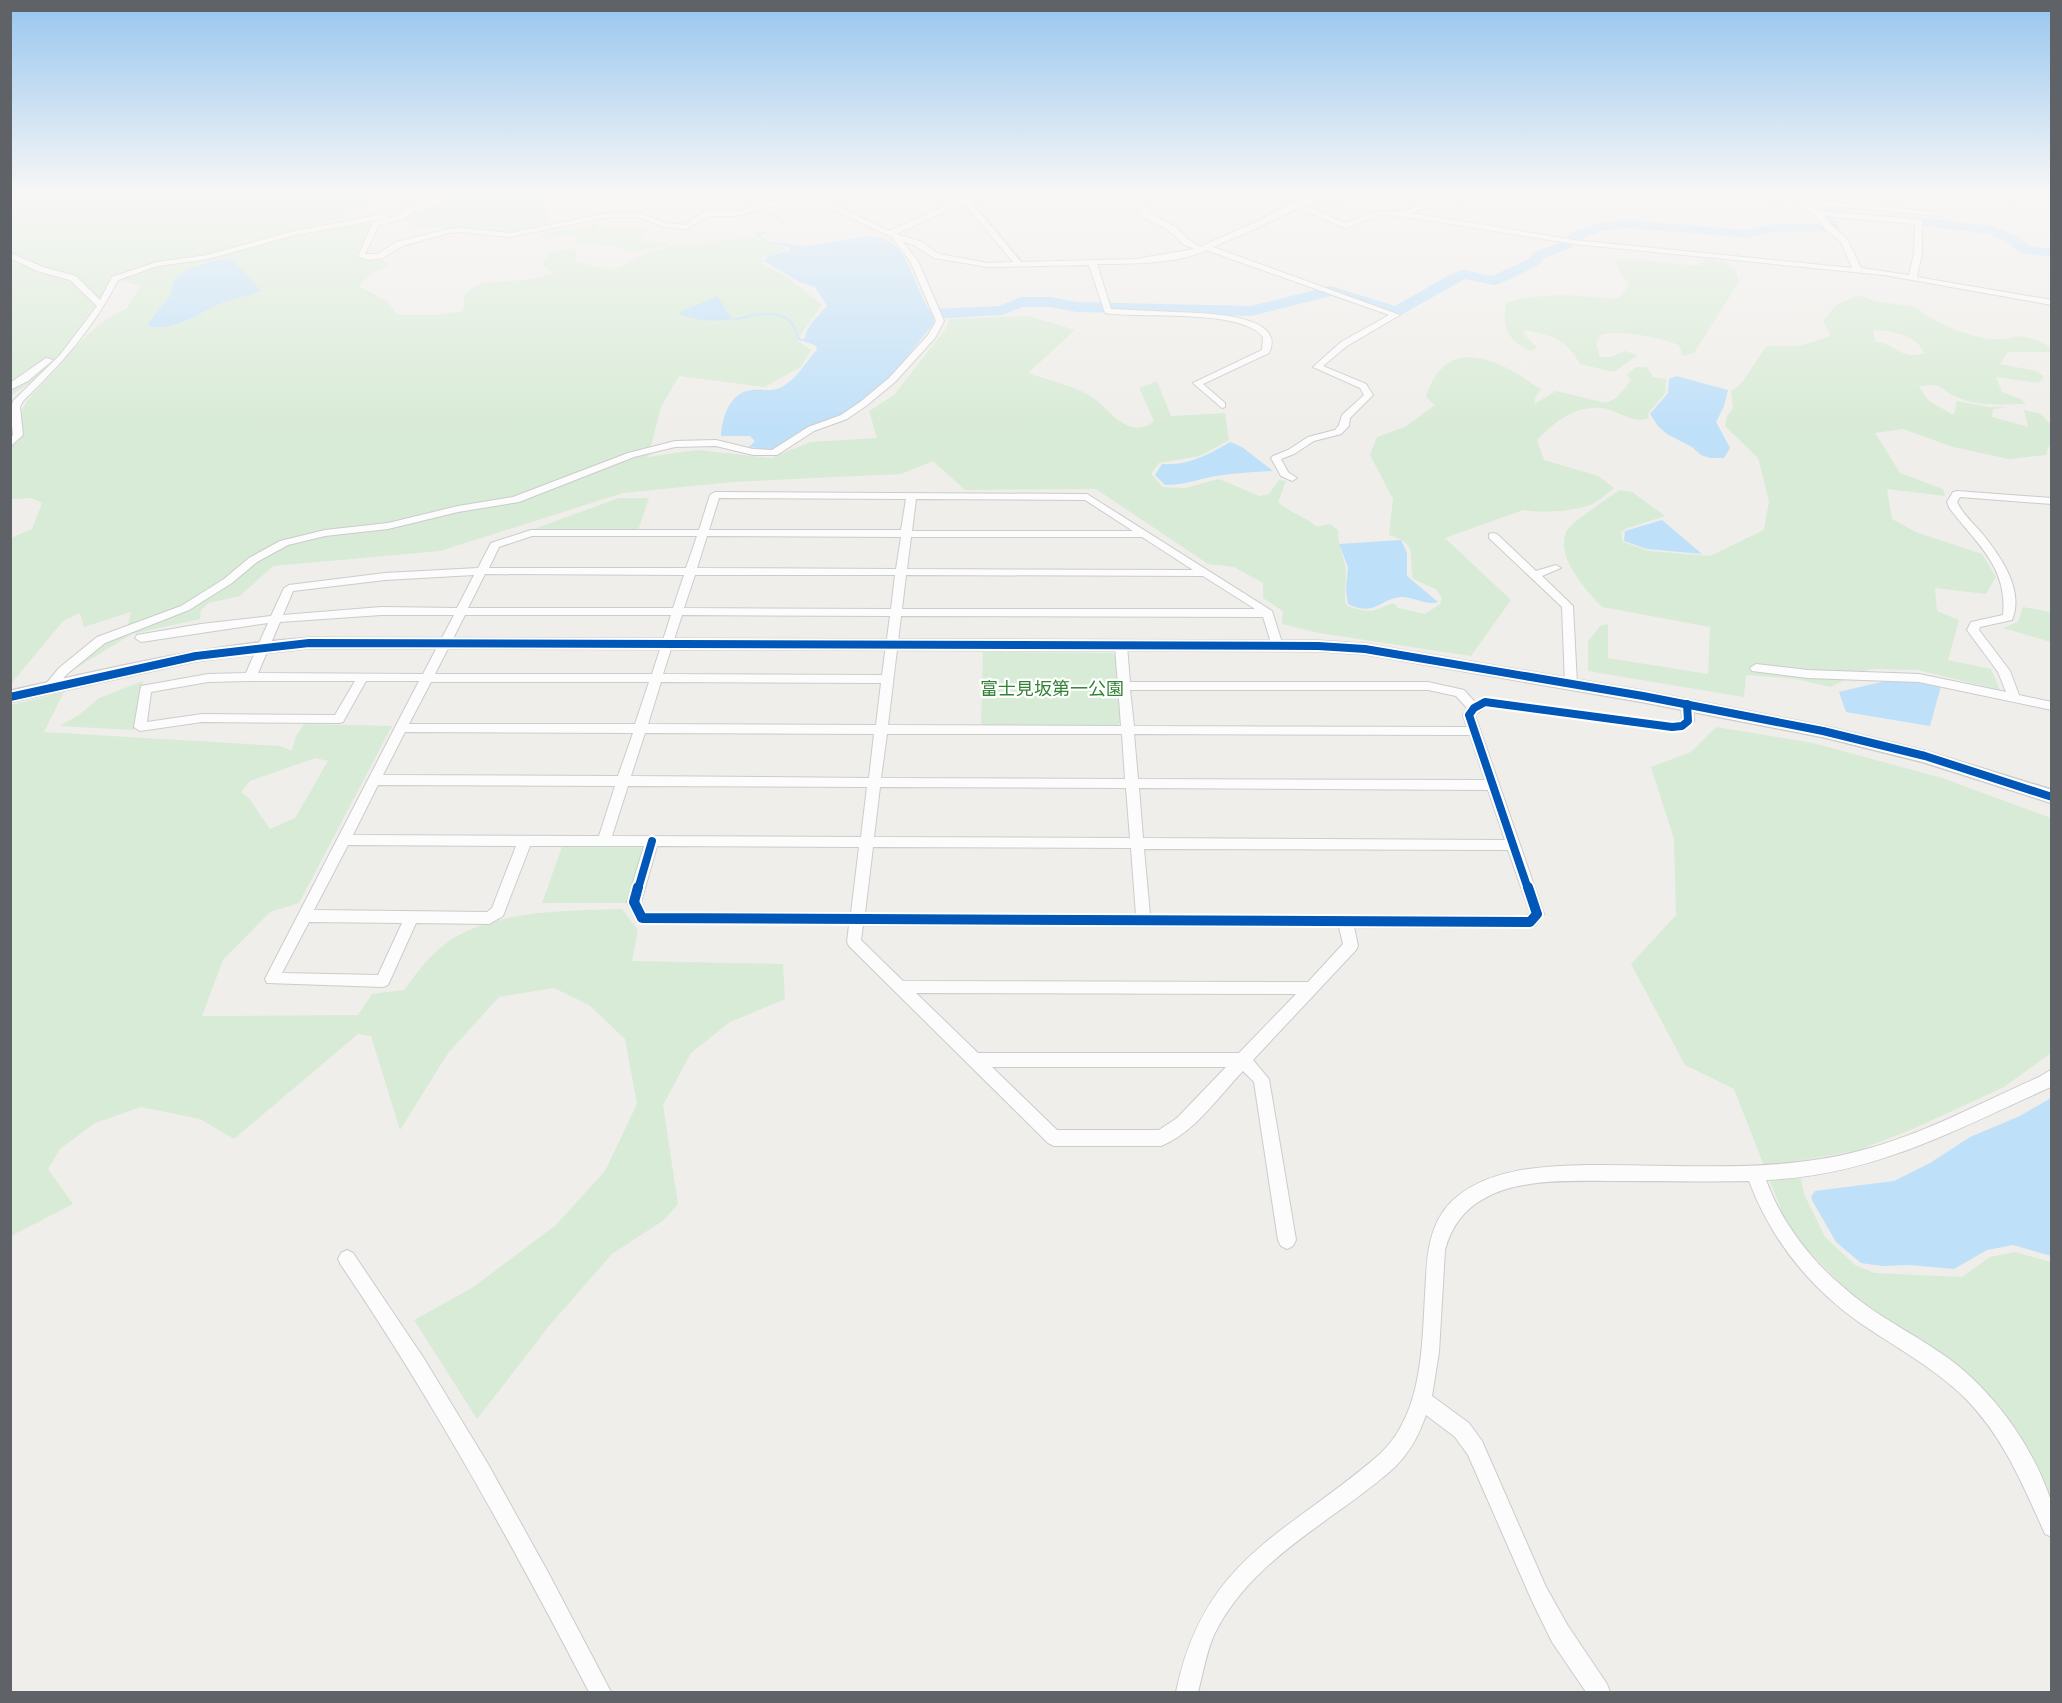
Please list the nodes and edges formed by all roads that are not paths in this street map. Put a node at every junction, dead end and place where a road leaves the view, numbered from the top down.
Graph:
1 (48, 270) edge
2 (132, 270) edge
3 (918, 270) edge
4 (1095, 270) edge
5 (1266, 270) edge
6 (1867, 270) edge
7 (1914, 270) edge
8 (1913, 277) junction
9 (2052, 303) edge
10 (101, 306) junction
11 (79, 337) junction
12 (10, 387) edge
13 (1222, 405) dead end
14 (10, 444) edge
15 (1292, 478) dead end
16 (911, 496) junction
17 (2052, 501) edge
18 (703, 534) junction
19 (906, 534) junction
20 (1146, 534) junction
21 (1493, 536) dead end
22 (1556, 568) dead end
23 (481, 571) junction
24 (691, 572) junction
25 (901, 572) junction
26 (1208, 573) junction
27 (1534, 575) junction
28 (460, 610) junction
29 (678, 611) junction
30 (896, 612) junction
31 (1268, 613) junction
32 (277, 617) junction
33 (141, 639) dead end
34 (443, 643) junction
35 (667, 644) junction
36 (265, 645) junction
37 (892, 645) junction
38 (1121, 646) junction
39 (1277, 646) junction
40 (1756, 668) dead end
41 (250, 676) junction
42 (363, 677) junction
43 (426, 677) junction
44 (656, 678) junction
45 (888, 679) junction
46 (1571, 684) junction
47 (1125, 686) junction
48 (49, 688) junction
49 (10, 697) edge
50 (2014, 697) junction
51 (1687, 704) junction
52 (2052, 706) edge
53 (1474, 708) junction
54 (400, 728) junction
55 (639, 728) junction
56 (882, 730) junction
57 (1128, 730) junction
58 (1475, 731) junction
59 (373, 780) junction
60 (622, 782) junction
61 (875, 783) junction
62 (1132, 784) junction
63 (1494, 785) junction
64 (2052, 797) edge
65 (342, 840) junction
66 (525, 841) junction
67 (604, 841) junction
68 (652, 841) junction
69 (867, 842) junction
70 (1137, 842) junction
71 (1515, 845) junction
72 (304, 916) junction
73 (412, 916) junction
74 (856, 919) junction
75 (1143, 919) junction
76 (1345, 921) junction
77 (900, 987) junction
78 (1310, 988) junction
79 (975, 1060) junction
80 (1243, 1060) junction
81 (2052, 1076) edge
82 (1754, 1172) junction
83 (1287, 1240) dead end
84 (347, 1259) dead end
85 (1421, 1400) junction
86 (2052, 1527) edge
87 (600, 1692) edge
88 (1187, 1692) edge
89 (1599, 1692) edge

1 - 10 street
2 - 10 street
3 - 48 street
4 - 13 street
5 - 15 street
6 - 8 street
7 - 8 street
8 - 9 street
10 - 11 street
11 - 12 street
11 - 14 street
16 - 18 street
16 - 19 street
16 - 20 street
17 - 50 street
18 - 19 street
18 - 23 street
18 - 24 street
19 - 20 street
19 - 25 street
20 - 26 street
21 - 27 street
22 - 27 street
23 - 24 street
23 - 28 street
23 - 32 street
24 - 25 street
24 - 29 street
25 - 26 street
25 - 30 street
26 - 31 street
27 - 46 street
28 - 29 street
28 - 32 street
28 - 34 street
29 - 30 street
29 - 35 street
30 - 31 street
30 - 37 street
31 - 39 street
32 - 33 street
32 - 36 street
34 - 35 street
34 - 36 street
34 - 43 street
35 - 37 street
35 - 44 street
36 - 41 street
36 - 48 street
37 - 38 street
37 - 45 street
38 - 39 street
38 - 47 street
39 - 46 street
40 - 50 street
41 - 42 street
41 - 42 street
42 - 43 street
43 - 44 street
43 - 54 street
44 - 45 street
44 - 55 street
45 - 56 street
46 - 51 street
47 - 53 street
47 - 57 street
48 - 49 street
50 - 52 street
51 - 53 street
51 - 64 street
53 - 58 street
54 - 55 street
54 - 59 street
55 - 56 street
55 - 60 street
56 - 57 street
56 - 61 street
57 - 58 street
57 - 62 street
58 - 63 street
59 - 60 street
59 - 65 street
60 - 61 street
60 - 67 street
61 - 62 street
61 - 69 street
62 - 63 street
62 - 70 street
63 - 71 street
65 - 66 street
65 - 72 street
66 - 67 street
66 - 73 street
67 - 68 street
68 - 69 street
68 - 74 street
69 - 70 street
69 - 74 street
70 - 71 street
70 - 75 street
71 - 76 street
72 - 73 street
72 - 73 street
74 - 75 street
74 - 77 street
75 - 76 street
76 - 78 street
77 - 78 street
77 - 79 street
78 - 80 street
79 - 80 street
79 - 80 street
80 - 83 street
81 - 82 street
82 - 85 street
82 - 86 street
84 - 87 street
85 - 88 street
85 - 89 street

